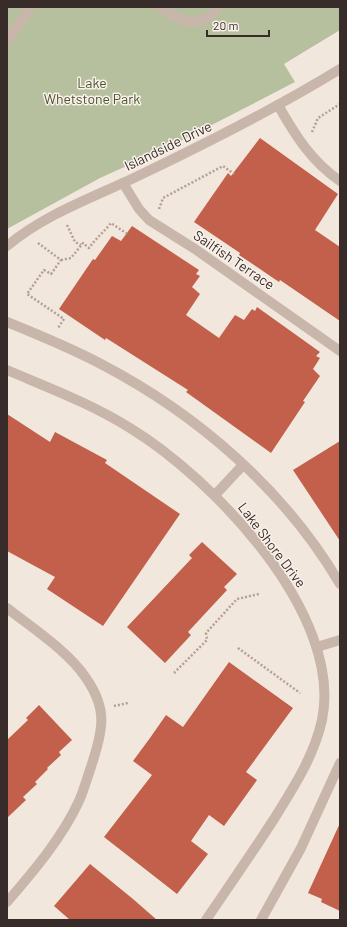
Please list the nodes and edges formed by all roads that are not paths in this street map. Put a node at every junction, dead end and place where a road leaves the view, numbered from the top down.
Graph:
1 (31, 7) edge
2 (158, 7) edge
3 (218, 7) edge
4 (7, 41) edge
5 (340, 69) edge
6 (278, 105) junction
7 (340, 181) edge
8 (123, 183) junction
9 (7, 246) edge
10 (7, 322) edge
11 (340, 351) edge
12 (7, 370) edge
13 (243, 465) junction
14 (215, 495) junction
15 (340, 584) edge
16 (7, 608) edge
17 (340, 640) edge
18 (317, 647) junction
19 (340, 763) edge
20 (7, 902) edge
21 (206, 920) edge
22 (260, 920) edge

1 - 4 street
2 - 3 street
5 - 6 street, Islandside Drive
6 - 7 street
6 - 8 street, Islandside Drive
8 - 9 street, Islandside Drive
8 - 11 street, Sailfish Terrace
10 - 13 street, Lake Shore Drive
12 - 14 street, Lake Shore Drive
13 - 14 street
13 - 15 street, Lake Shore Drive
14 - 18 street, Lake Shore Drive
16 - 20 street
17 - 18 street
18 - 21 street, Lake Shore Drive
19 - 22 street

